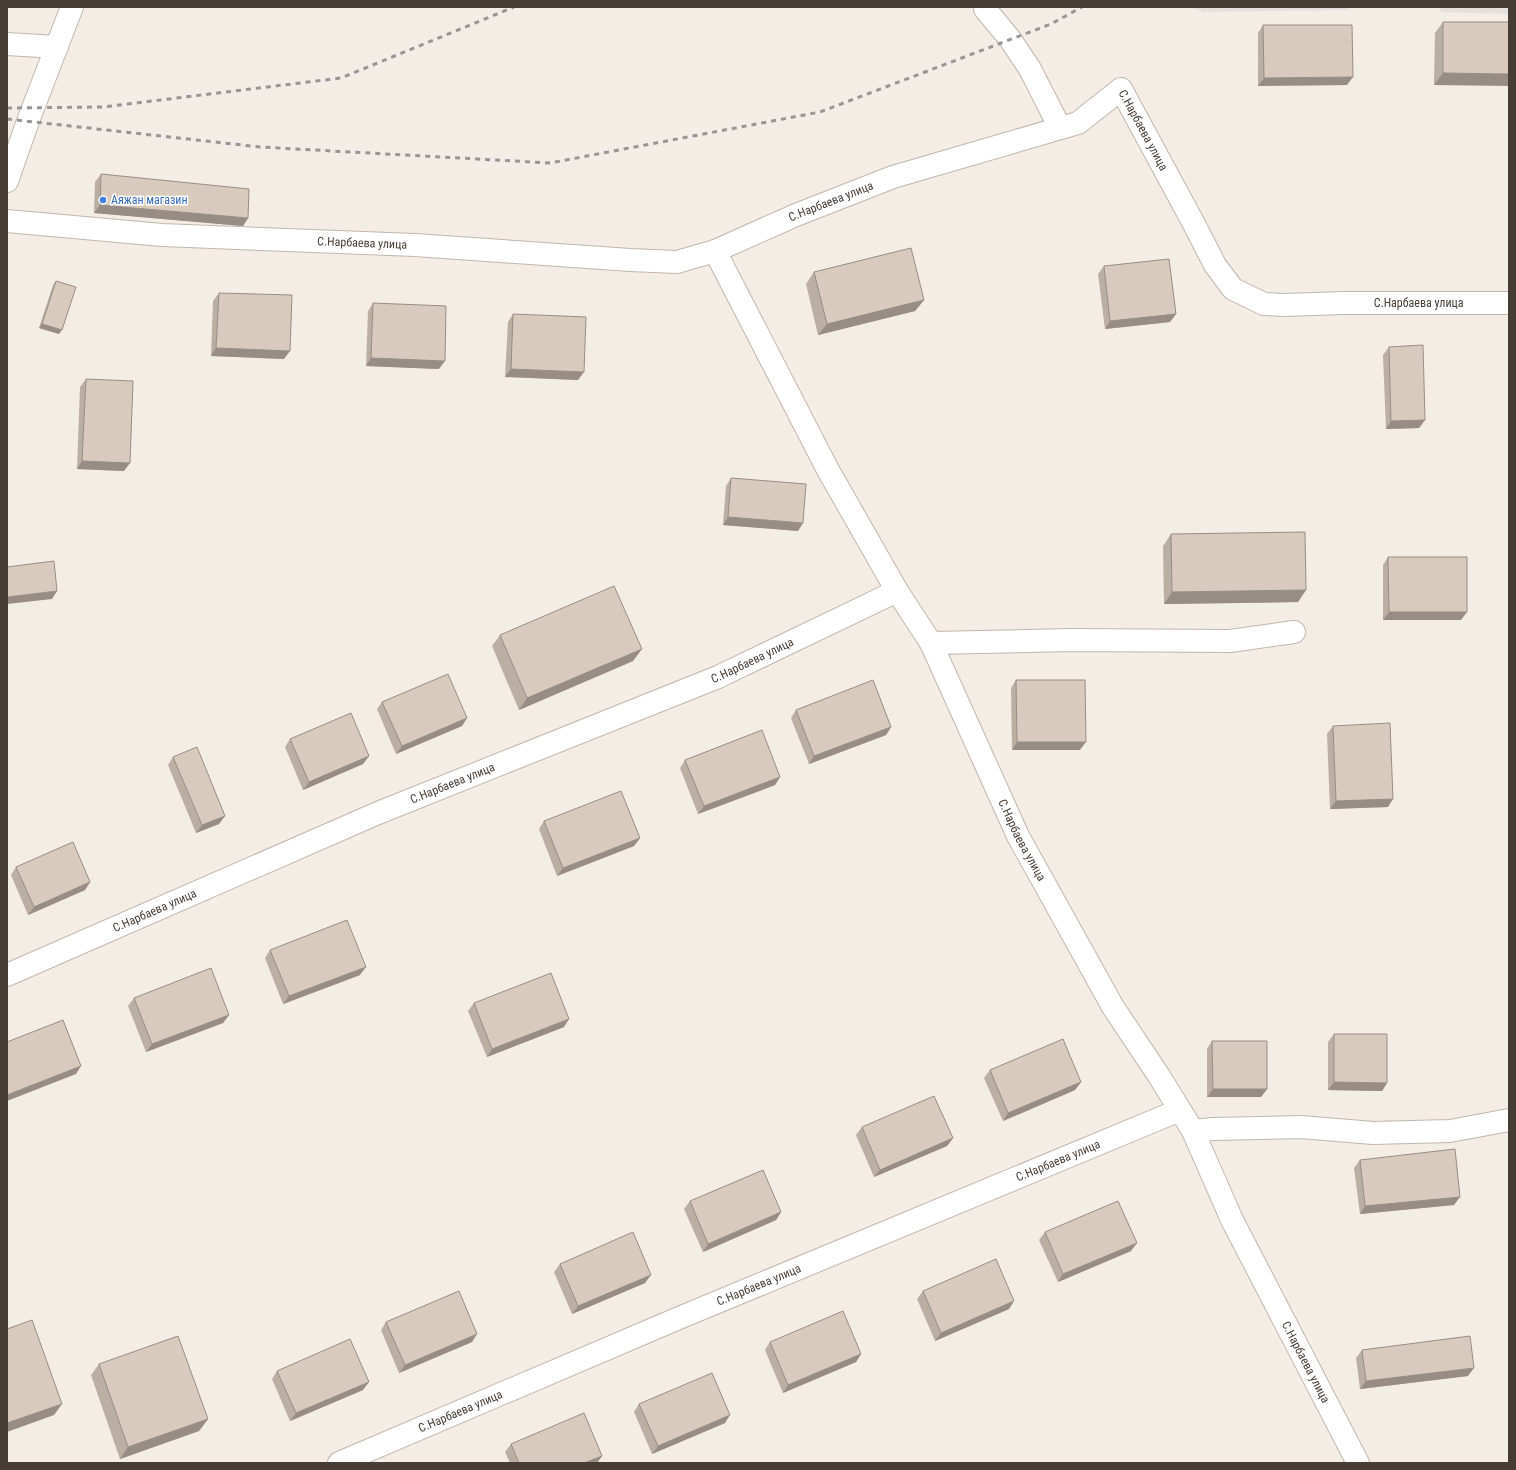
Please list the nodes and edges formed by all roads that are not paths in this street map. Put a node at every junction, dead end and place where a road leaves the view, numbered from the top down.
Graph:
1 (72, 7) edge
2 (985, 9) dead end
3 (7, 44) edge
4 (57, 47) junction
5 (1060, 128) junction
6 (7, 181) edge
7 (7, 221) edge
8 (715, 251) junction
9 (1509, 303) edge
10 (897, 591) junction
11 (1294, 632) dead end
12 (931, 643) junction
13 (7, 975) edge
14 (1180, 1110) junction
15 (1509, 1120) edge
16 (1193, 1132) junction
17 (339, 1463) edge
18 (1358, 1463) edge

1 - 4 street
2 - 5 street
3 - 4 street
4 - 6 street
5 - 8 street, С.Нарбаева улица
5 - 9 street, С.Нарбаева улица
7 - 8 street, С.Нарбаева улица
8 - 10 street, С.Нарбаева улица
10 - 12 street, С.Нарбаева улица
10 - 13 street, С.Нарбаева улица
11 - 12 street
12 - 14 street, С.Нарбаева улица
14 - 16 street, С.Нарбаева улица
14 - 17 street, С.Нарбаева улица
15 - 16 street
16 - 18 street, С.Нарбаева улица

